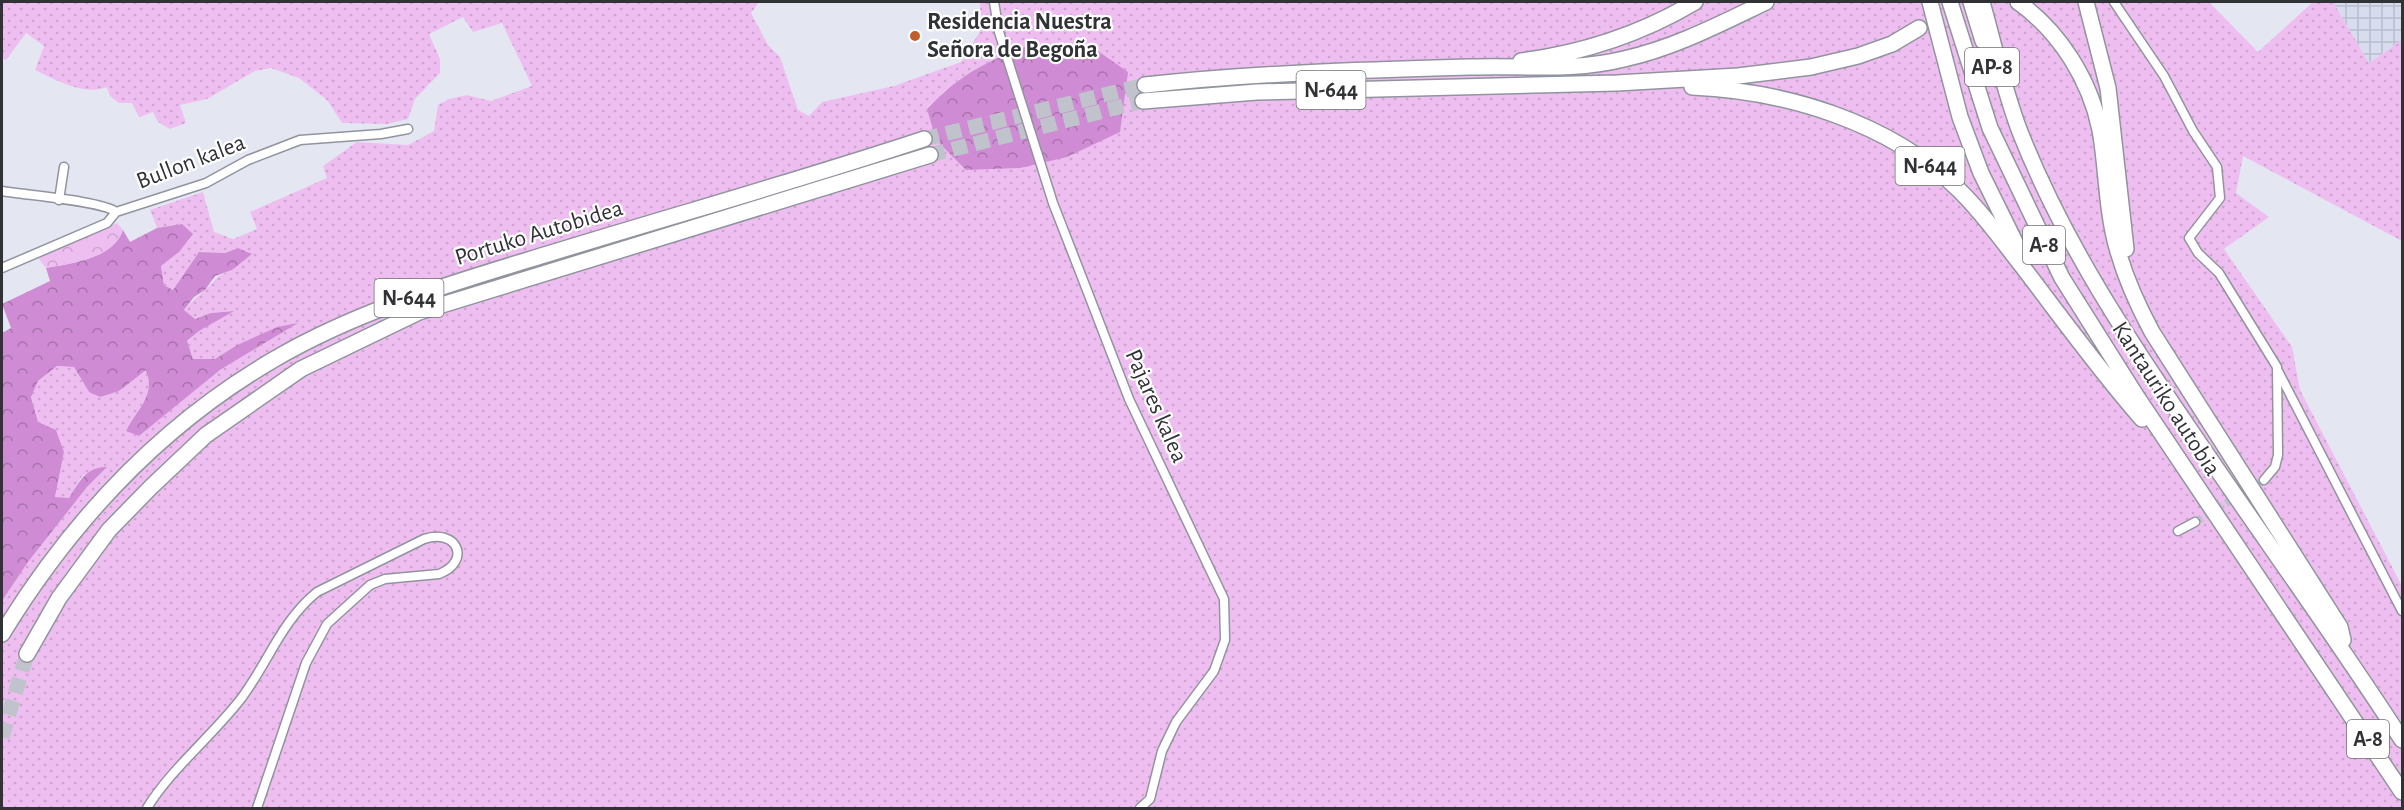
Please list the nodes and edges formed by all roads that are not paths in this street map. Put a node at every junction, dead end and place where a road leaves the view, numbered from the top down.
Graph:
1 (994, 2) edge
2 (1695, 2) edge
3 (1766, 2) edge
4 (1930, 2) edge
5 (1950, 2) edge
6 (1971, 2) edge
7 (1982, 2) edge
8 (2018, 2) edge
9 (2086, 2) edge
10 (2114, 2) edge
11 (1919, 28) dead end
12 (1474, 67) junction
13 (1617, 83) junction
14 (1145, 85) tunnel mouth
15 (1143, 101) tunnel mouth
16 (408, 129) dead end
17 (2019, 130) junction
18 (924, 139) tunnel mouth
19 (930, 155) tunnel mouth
20 (64, 167) dead end
21 (2, 191) edge
22 (58, 200) junction
23 (116, 212) junction
24 (2, 268) edge
25 (2038, 287) junction
26 (2133, 290) junction
27 (2277, 368) junction
28 (2183, 466) junction
29 (2264, 480) tunnel mouth
30 (2195, 522) tunnel mouth
31 (2178, 531) dead end
32 (2403, 611) edge
33 (2, 634) edge
34 (27, 654) tunnel mouth
35 (2348, 656) junction
36 (2403, 740) edge
37 (2403, 792) edge
38 (147, 808) edge
39 (257, 808) edge
40 (1140, 808) edge

1 - 40 street, Pajares kalea
2 - 12 highway, N-644
3 - 12 highway
4 - 25 highway
5 - 28 highway, Kantauriko autobia / A-8
6 - 17 highway, AP-8
7 - 17 highway, Kantauriko autobia / A-8
8 - 26 highway
9 - 26 highway
10 - 27 street
11 - 13 highway, N-644
12 - 14 highway, N-644
13 - 15 highway, N-644
13 - 25 highway, N-644
16 - 23 street, Bullon kalea
17 - 35 highway, Kantauriko autobia / A-8
18 - 33 highway, Portuko Autobidea / N-644
19 - 34 highway, Portuko Autobidea / N-644
20 - 22 street
21 - 22 street
22 - 23 street
23 - 24 street, Bullon kalea
25 - 28 highway
26 - 35 highway
27 - 29 street
27 - 32 street
28 - 37 highway, Kantauriko autobia / A-8
30 - 31 street
35 - 36 highway, Kantauriko autobia / A-8
38 - 39 street

